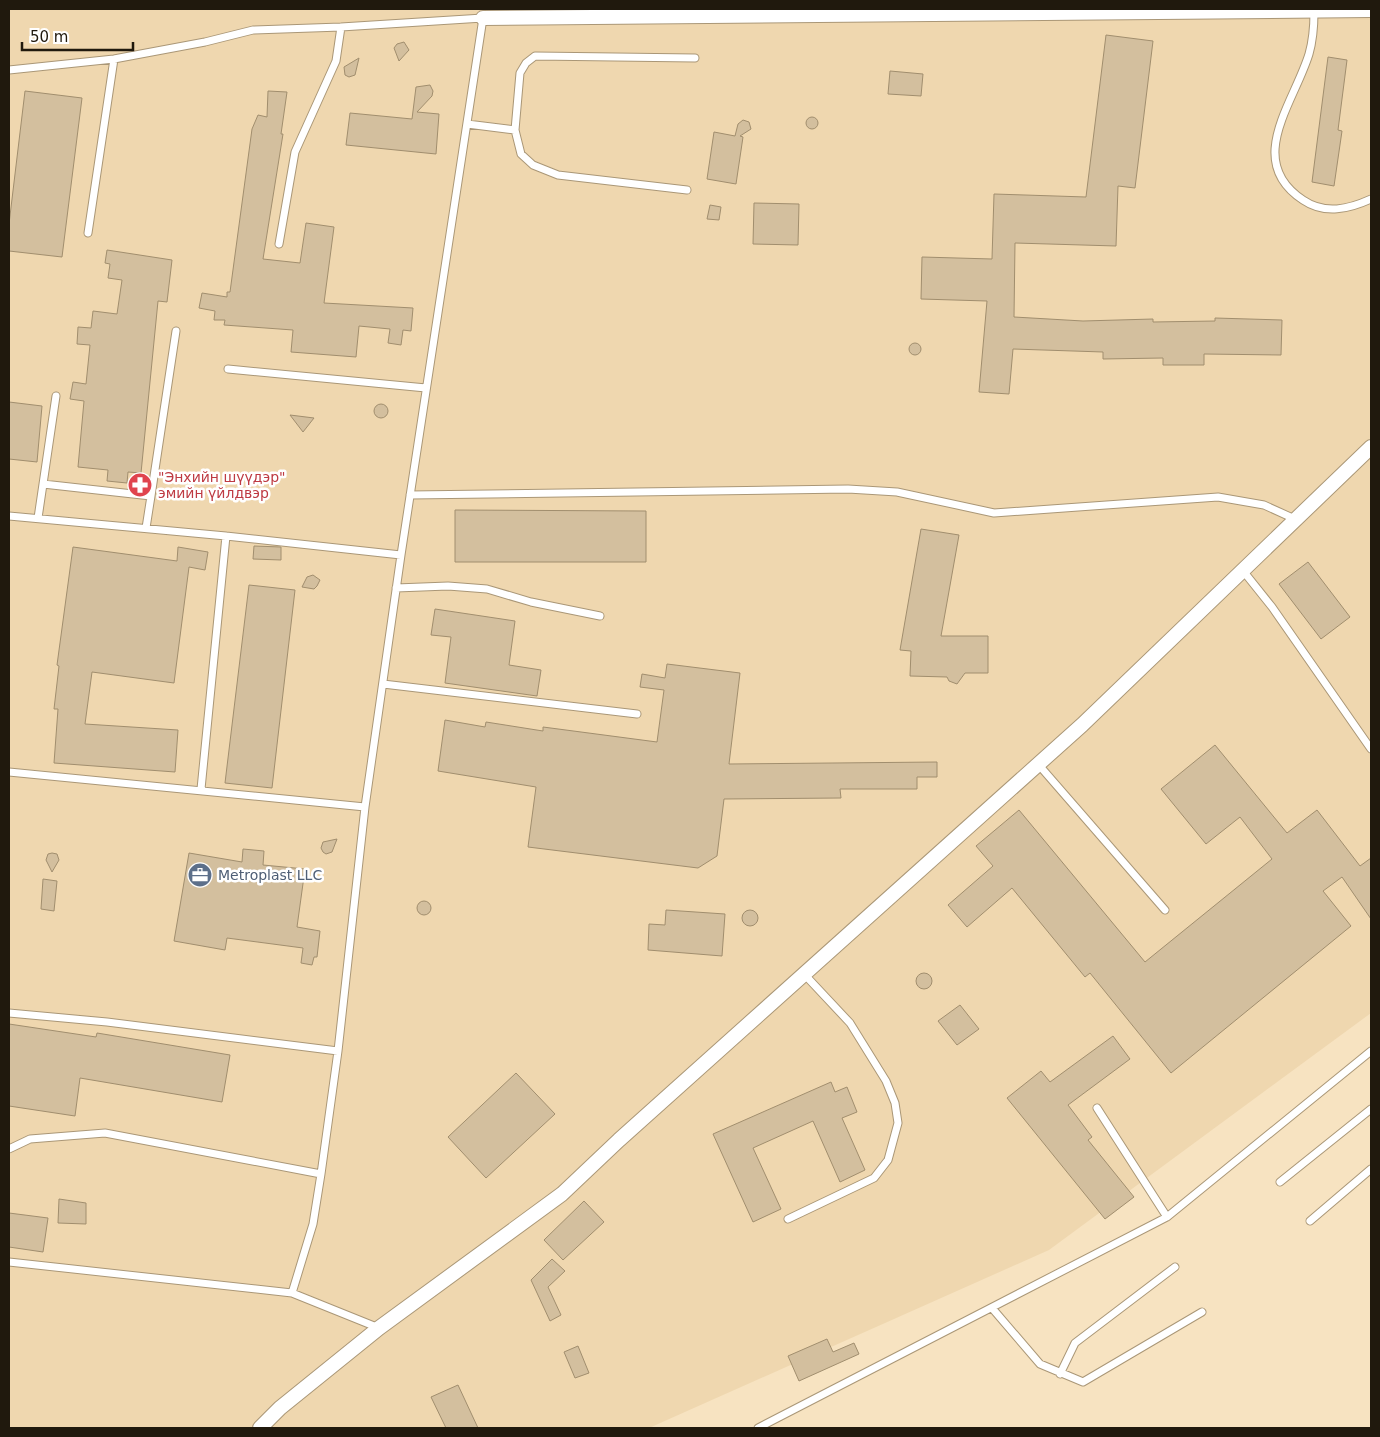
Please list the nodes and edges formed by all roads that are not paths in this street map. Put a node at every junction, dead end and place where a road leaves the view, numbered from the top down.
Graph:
1 (1331, 10) edge
2 (1371, 10) edge
3 (1314, 12) junction
4 (483, 18) junction
5 (341, 27) junction
6 (695, 58) dead end
7 (114, 59) junction
8 (9, 70) edge
9 (467, 124) junction
10 (515, 130) junction
11 (687, 190) dead end
12 (1371, 199) edge
13 (88, 233) dead end
14 (278, 244) dead end
15 (176, 331) dead end
16 (228, 369) dead end
17 (426, 388) junction
18 (56, 396) dead end
19 (1371, 447) edge
20 (43, 484) junction
21 (410, 495) junction
22 (151, 496) junction
23 (9, 516) edge
24 (38, 518) junction
25 (1297, 520) junction
26 (146, 528) junction
27 (226, 536) junction
28 (401, 555) junction
29 (1244, 572) junction
30 (396, 588) junction
31 (600, 616) dead end
32 (383, 684) junction
33 (637, 714) dead end
34 (1371, 749) edge
35 (1038, 764) junction
36 (9, 772) edge
37 (201, 789) junction
38 (365, 807) junction
39 (1165, 910) dead end
40 (804, 975) junction
41 (9, 1013) edge
42 (338, 1051) junction
43 (1371, 1051) edge
44 (1097, 1108) dead end
45 (1371, 1109) edge
46 (9, 1149) edge
47 (1371, 1169) edge
48 (321, 1174) junction
49 (1280, 1182) dead end
50 (1167, 1217) junction
51 (788, 1219) dead end
52 (1310, 1220) dead end
53 (9, 1262) edge
54 (1174, 1268) dead end
55 (292, 1293) junction
56 (992, 1308) junction
57 (1202, 1312) dead end
58 (379, 1328) junction
59 (1060, 1374) junction
60 (260, 1428) edge
61 (758, 1428) edge

1 - 2 street
1 - 3 street
3 - 4 street
3 - 12 lane
4 - 5 lane
4 - 9 lane
5 - 7 lane
5 - 14 lane
6 - 10 lane
7 - 8 lane
7 - 13 lane
9 - 10 lane
9 - 17 lane
10 - 11 lane
15 - 22 lane
16 - 17 lane
17 - 21 lane
18 - 20 lane
19 - 25 street
20 - 22 lane
20 - 24 lane
21 - 25 lane
21 - 28 lane
22 - 26 lane
23 - 24 lane
24 - 26 lane
25 - 29 street
26 - 27 lane
27 - 28 lane
27 - 37 lane
28 - 30 lane
29 - 34 lane
29 - 35 street
30 - 31 lane
30 - 32 lane
32 - 33 lane
32 - 38 lane
35 - 39 lane
35 - 40 street
36 - 37 lane
37 - 38 lane
38 - 42 lane
40 - 51 lane
40 - 58 street
41 - 42 lane
42 - 48 lane
43 - 50 lane
44 - 50 lane
45 - 49 lane
46 - 48 lane
47 - 52 lane
48 - 55 lane
50 - 56 lane
53 - 55 lane
54 - 59 lane
55 - 58 lane
56 - 59 lane
56 - 61 lane
57 - 59 lane
58 - 60 street

